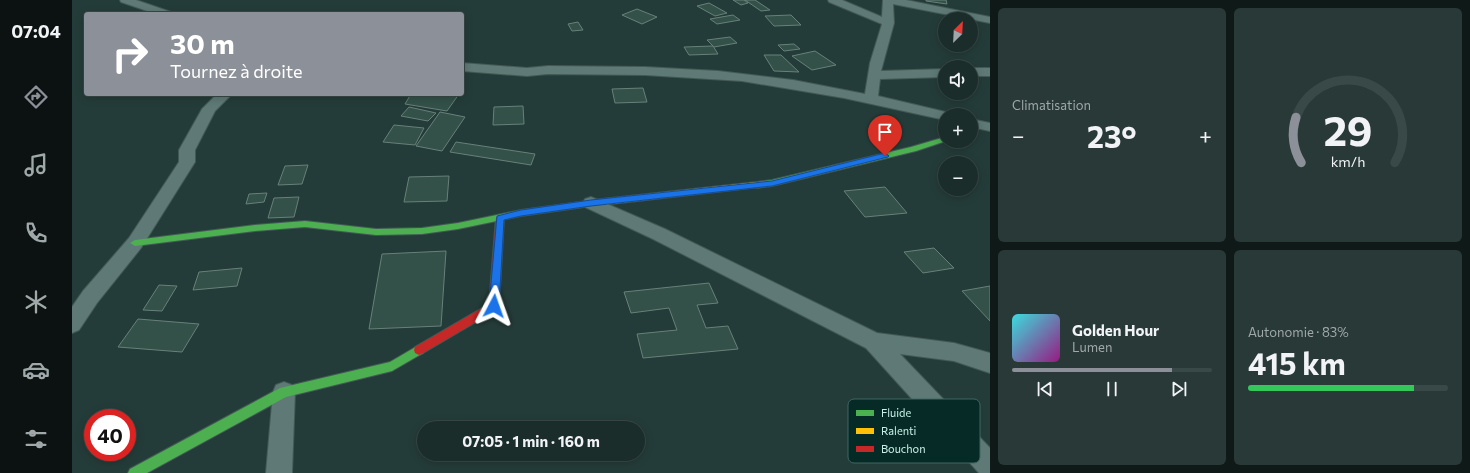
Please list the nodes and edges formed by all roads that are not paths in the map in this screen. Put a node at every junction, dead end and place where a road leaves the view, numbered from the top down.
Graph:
1 (125, 0) edge
2 (833, 0) edge
3 (889, 0) edge
4 (161, 12) edge
5 (990, 20) edge
6 (888, 23) junction
7 (464, 67) edge
8 (978, 72) edge
9 (990, 72) edge
10 (938, 73) edge
11 (874, 76) junction
12 (223, 96) edge
13 (871, 98) junction
14 (938, 114) edge
15 (978, 125) edge
16 (989, 127) edge
17 (978, 130) edge
18 (938, 141) edge
19 (591, 203) junction
20 (500, 218) junction
21 (135, 242) junction
22 (72, 324) edge
23 (874, 342) junction
24 (990, 363) edge
25 (284, 392) junction
26 (927, 399) edge
27 (980, 455) edge
28 (990, 466) edge
29 (134, 473) edge
30 (279, 473) edge

1 - 4 street
2 - 6 street
3 - 5 street
3 - 6 street
6 - 11 street
7 - 13 street
8 - 9 street
10 - 11 street
11 - 13 street
12 - 21 street
13 - 14 street
15 - 16 street
16 - 17 street
18 - 19 street
19 - 20 street
19 - 23 street
20 - 21 street
20 - 25 street
21 - 22 street
23 - 24 street
23 - 26 street
25 - 29 street
25 - 30 street
27 - 28 street

